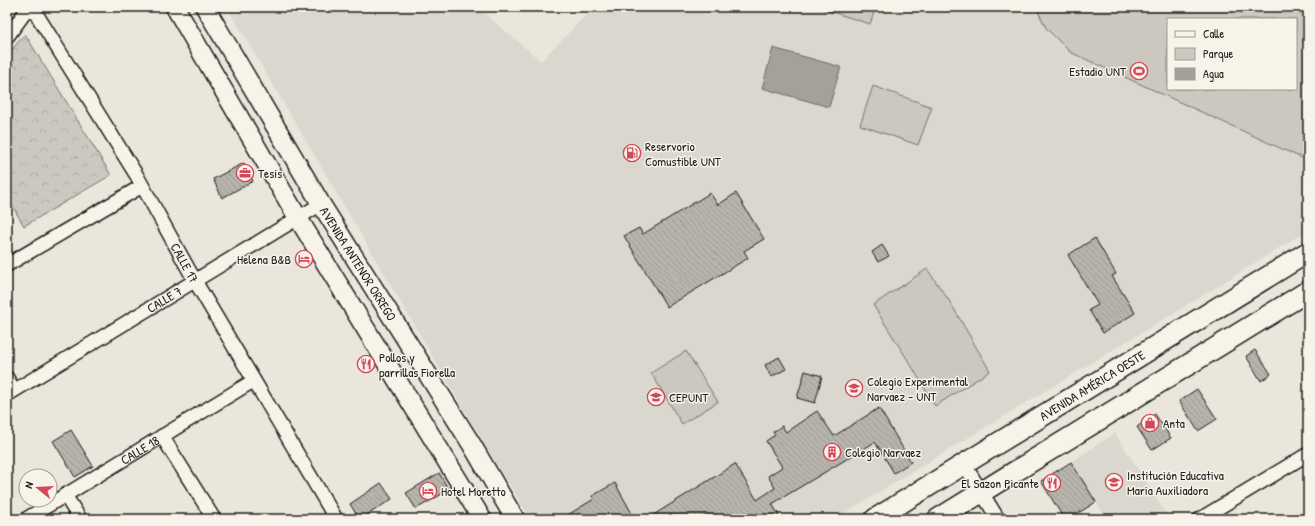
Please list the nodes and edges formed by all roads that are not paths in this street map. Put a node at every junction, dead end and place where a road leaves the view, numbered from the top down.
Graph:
1 (29, 7) edge
2 (32, 7) edge
3 (175, 7) edge
4 (204, 7) edge
5 (7, 36) edge
6 (142, 186) junction
7 (321, 204) junction
8 (298, 218) junction
9 (1308, 252) edge
10 (7, 265) edge
11 (195, 281) junction
12 (1308, 291) edge
13 (7, 378) edge
14 (253, 381) junction
15 (11, 392) edge
16 (162, 436) junction
17 (1308, 454) edge
18 (964, 464) junction
19 (982, 491) junction
20 (65, 495) junction
21 (26, 519) edge
22 (80, 519) edge
23 (214, 519) edge
24 (336, 519) edge
25 (482, 519) edge
26 (516, 519) edge
27 (875, 519) edge
28 (938, 519) edge
29 (998, 519) edge
30 (1200, 519) edge

1 - 5 street
2 - 6 street, CALLE 17
3 - 8 street, AVENIDA ANTENOR ORREGO
4 - 7 street, AVENIDA ANTENOR ORREGO
6 - 10 street
6 - 11 street, CALLE 17
7 - 8 street, CALLE 7
7 - 26 street, AVENIDA ANTENOR ORREGO
8 - 11 street, CALLE 7
8 - 25 street, AVENIDA ANTENOR ORREGO
9 - 18 main road, AVENIDA AMÉRICA OESTE
11 - 14 street, CALLE 17
11 - 15 street, CALLE 7
12 - 19 main road
13 - 15 street
14 - 16 street, CALLE 18
14 - 24 street, CALLE 17
16 - 20 street, CALLE 18
16 - 23 street
17 - 30 street
18 - 19 street
18 - 27 main road, AVENIDA AMÉRICA OESTE
19 - 28 main road
19 - 29 street
20 - 21 street, CALLE 18
20 - 22 street

